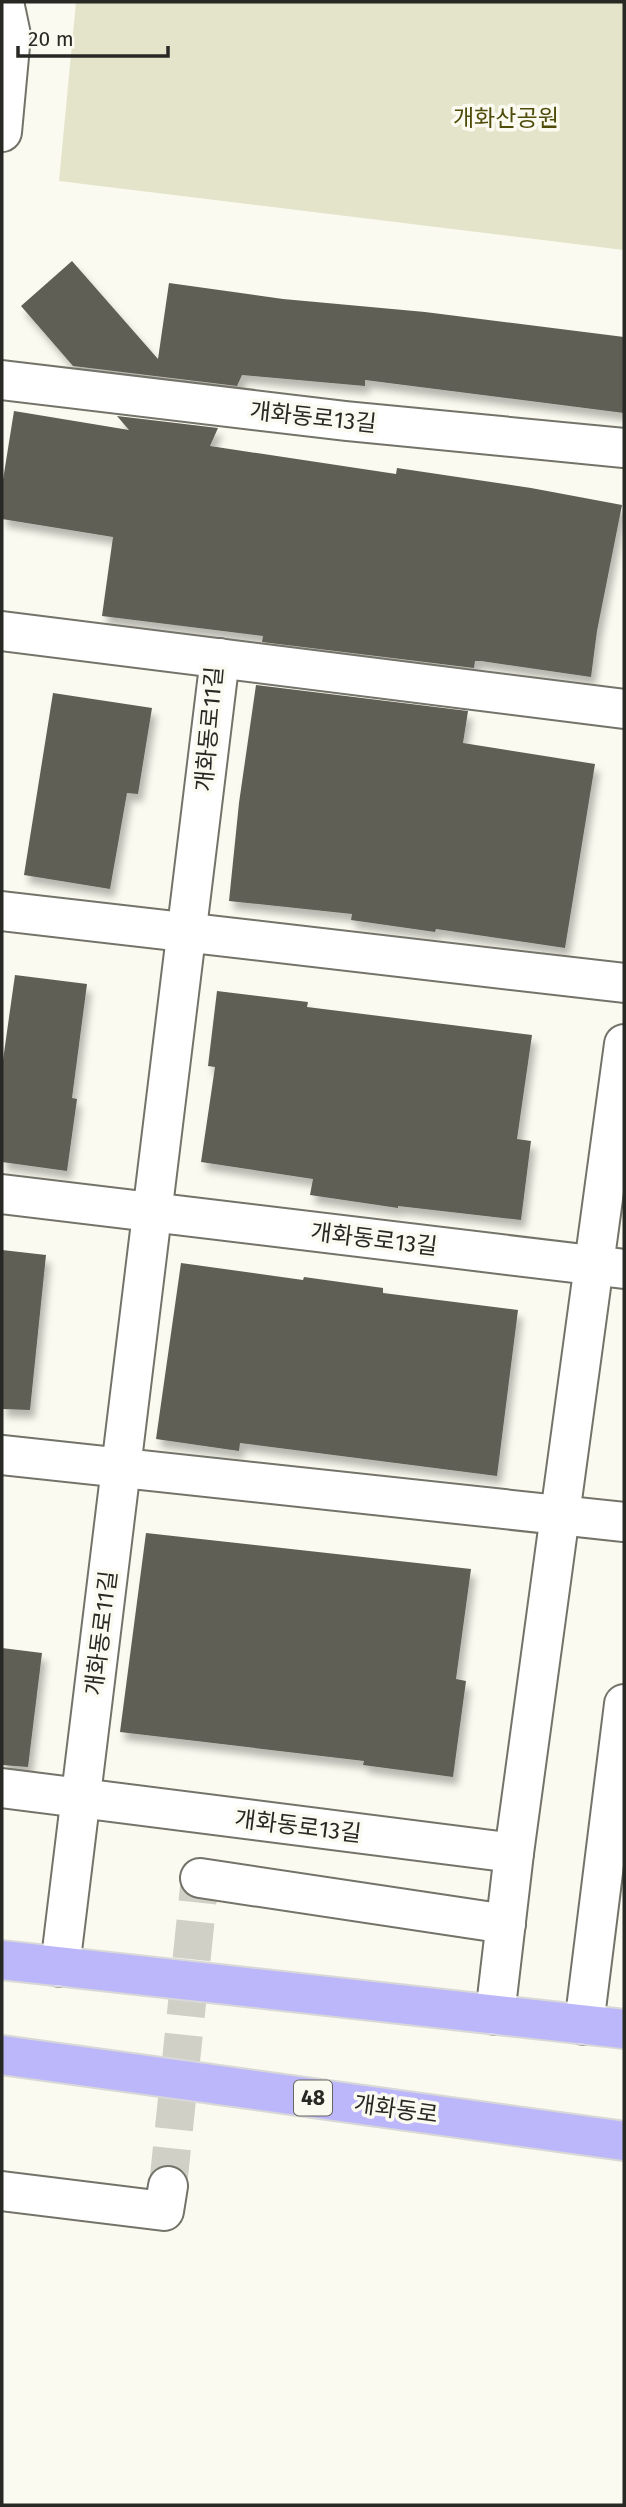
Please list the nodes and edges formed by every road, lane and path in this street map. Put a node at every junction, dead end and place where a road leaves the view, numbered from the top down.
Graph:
1 (4, 2) edge
2 (2, 132) edge
3 (2, 380) edge
4 (624, 448) edge
5 (2, 631) edge
6 (220, 658) junction
7 (624, 709) edge
8 (2, 911) edge
9 (187, 932) junction
10 (624, 983) edge
11 (624, 1044) edge
12 (2, 1194) edge
13 (153, 1212) junction
14 (610, 1267) edge
15 (2, 1455) edge
16 (121, 1468) junction
17 (562, 1515) junction
18 (624, 1522) edge
19 (624, 1704) edge
20 (2, 1788) edge
21 (82, 1799) junction
22 (514, 1853) junction
23 (200, 1878) dead end
24 (506, 1924) junction
25 (2, 1960) edge
26 (60, 1967) junction
27 (495, 2015) junction
28 (584, 2025) junction
29 (624, 2029) edge
30 (2, 2055) edge
31 (624, 2141) edge
32 (168, 2186) tunnel mouth
33 (2, 2191) edge

1 - 2 street
3 - 4 street, 개화동로13길
5 - 6 street, 개화동로11길
6 - 7 street
6 - 9 street, 개화동로11길
8 - 9 street
9 - 10 street
9 - 13 street, 개화동로11길
11 - 14 street
12 - 13 street
13 - 14 street, 개화동로13길
13 - 16 street, 개화동로11길
14 - 17 street
15 - 16 street
16 - 17 street
16 - 21 street, 개화동로11길
17 - 18 street
17 - 22 street
19 - 28 street
20 - 21 street
21 - 22 street, 개화동로13길
21 - 26 street, 개화동로11길
22 - 24 street
23 - 24 street
24 - 27 street
25 - 26 main road
26 - 27 main road
27 - 28 main road
28 - 29 main road
30 - 31 main road, 개화동로 / 48
32 - 33 street

